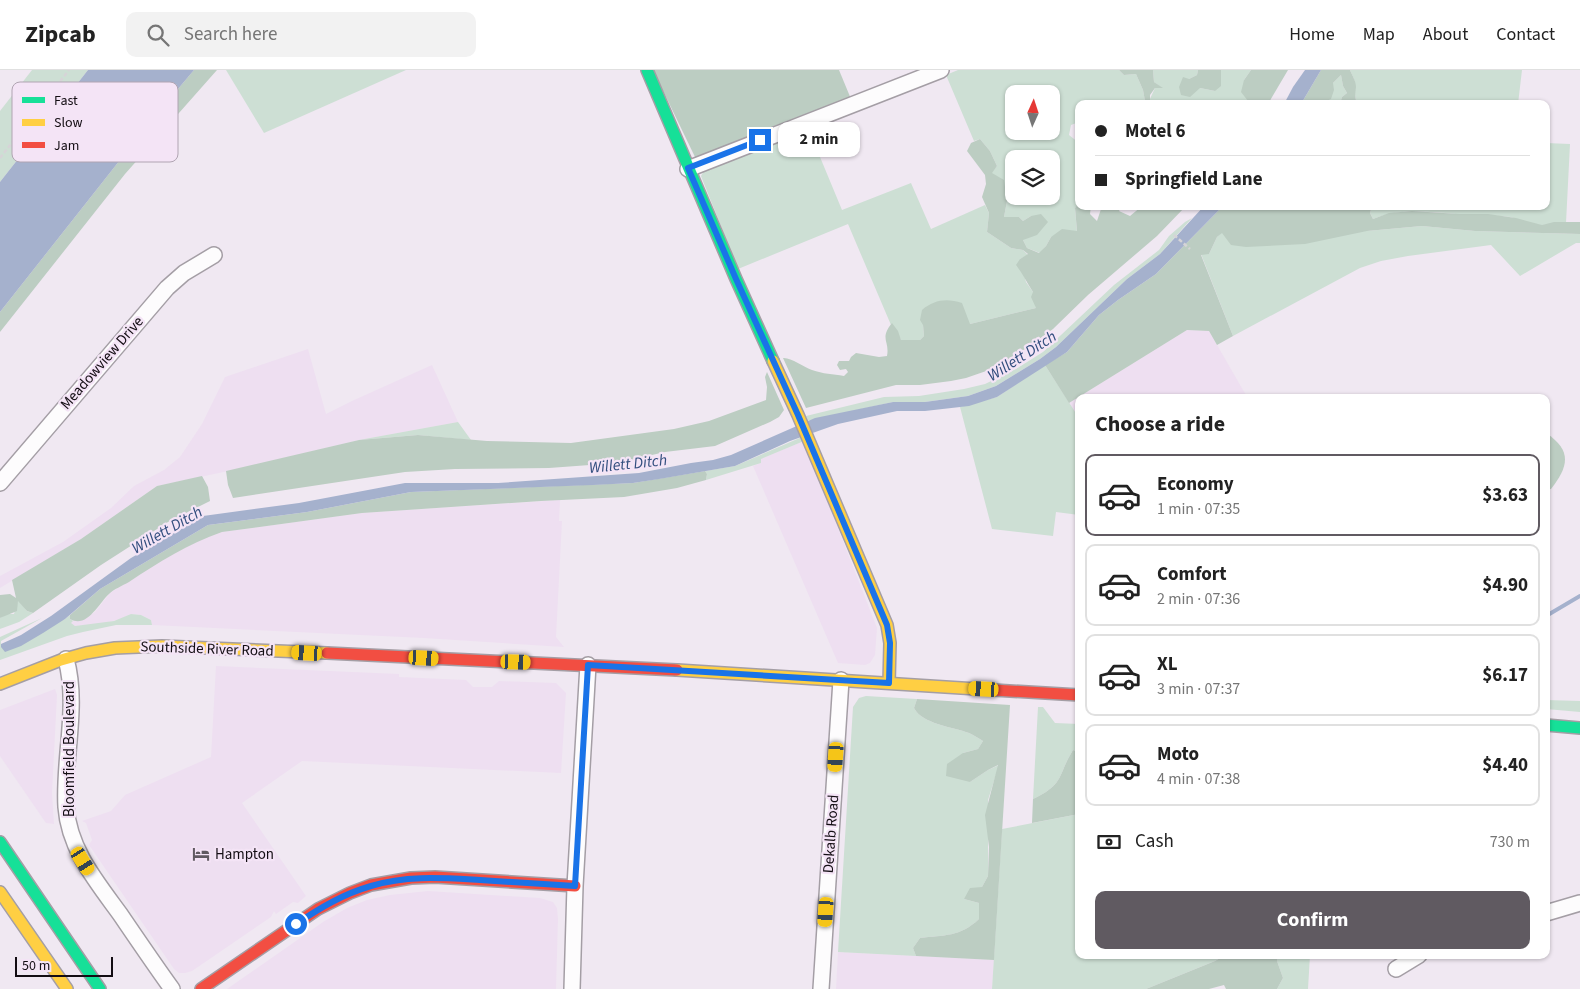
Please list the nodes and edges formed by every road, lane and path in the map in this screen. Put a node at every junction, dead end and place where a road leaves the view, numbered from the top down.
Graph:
1 (69, 70) edge
2 (647, 70) edge
3 (941, 70) edge
4 (60, 82) edge
5 (12, 143) edge
6 (0, 158) edge
7 (688, 168) junction
8 (1174, 235) dead end
9 (1190, 249) dead end
10 (214, 255) dead end
11 (0, 483) edge
12 (66, 659) junction
13 (588, 665) junction
14 (841, 680) junction
15 (889, 683) junction
16 (0, 684) edge
17 (1075, 695) edge
18 (1550, 725) edge
19 (1580, 728) edge
20 (0, 842) edge
21 (575, 886) junction
22 (0, 892) edge
23 (1580, 903) edge
24 (1550, 912) edge
25 (1412, 959) edge
26 (1396, 969) dead end
27 (67, 989) edge
28 (100, 989) edge
29 (172, 989) edge
30 (200, 989) edge
31 (572, 989) edge
32 (821, 989) edge

1 - 4 path
2 - 7 main road
3 - 7 street
5 - 6 path
7 - 15 main road
8 - 9 path
10 - 11 street, Meadowview Drive
12 - 13 main road, Southside River Road
12 - 16 main road, Southside River Road
12 - 29 street, Bloomfield Boulevard
13 - 14 main road, Southside River Road
13 - 21 street
14 - 15 main road, Southside River Road
14 - 32 street, Dekalb Road
15 - 17 main road, Southside River Road
18 - 19 main road
20 - 28 main road
21 - 30 main road
21 - 31 street
22 - 27 main road
23 - 24 street
25 - 26 street

